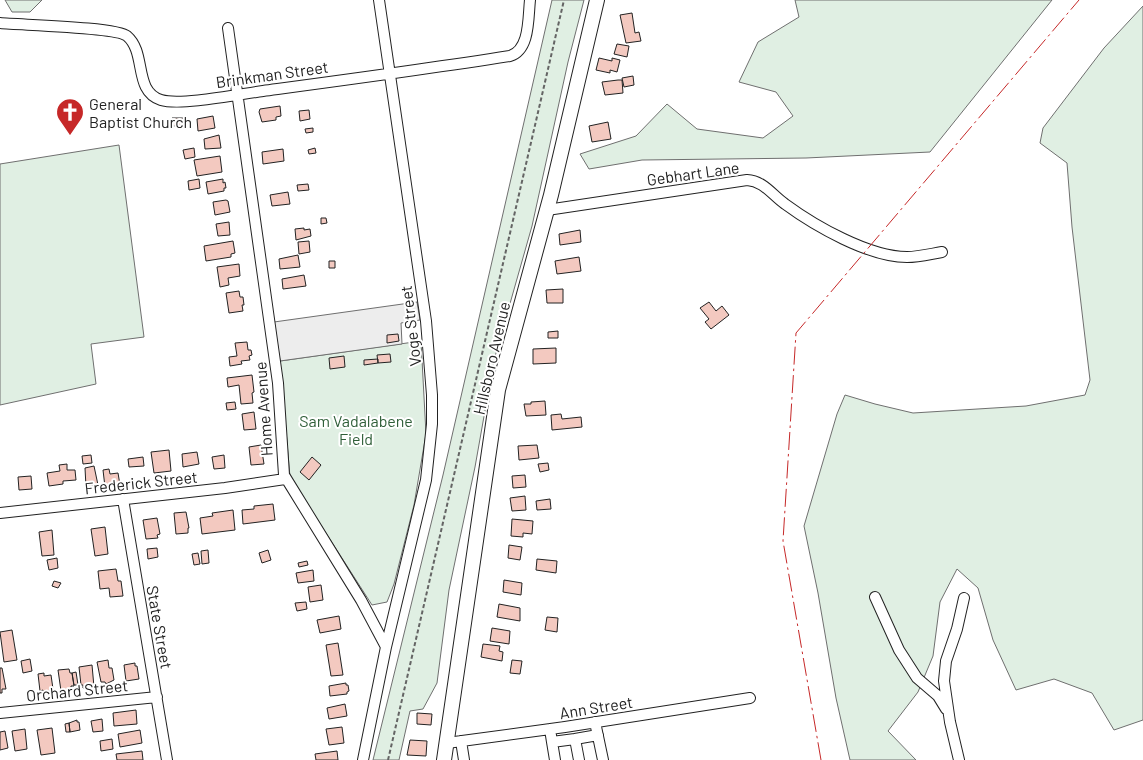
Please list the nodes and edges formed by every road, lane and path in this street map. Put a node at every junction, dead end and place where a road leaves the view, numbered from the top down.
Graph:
1 (379, 0) edge
2 (530, 0) edge
3 (564, 0) edge
4 (597, 0) edge
5 (0, 23) edge
6 (228, 28) dead end
7 (391, 73) junction
8 (237, 95) junction
9 (547, 210) junction
10 (942, 252) dead end
11 (285, 478) junction
12 (123, 499) junction
13 (0, 513) edge
14 (876, 598) dead end
15 (964, 598) dead end
16 (386, 647) junction
17 (156, 697) junction
18 (750, 698) dead end
19 (0, 713) edge
20 (949, 714) junction
21 (595, 722) junction
22 (550, 729) junction
23 (598, 735) junction
24 (575, 738) junction
25 (454, 742) junction
26 (552, 742) junction
27 (167, 760) edge
28 (363, 760) edge
29 (388, 760) edge
30 (444, 760) edge
31 (464, 760) edge
32 (555, 760) edge
33 (579, 760) edge
34 (603, 760) edge
35 (959, 760) edge

1 - 7 street, Voge Street
2 - 7 street, Brinkman Street
3 - 29 path
4 - 9 main road, Hillsboro Avenue
5 - 8 street, Brinkman Street
6 - 8 street, Home Avenue
7 - 8 street, Brinkman Street
7 - 16 street, Voge Street
8 - 11 street, Home Avenue
9 - 10 street, Gebhart Lane
9 - 25 main road, Hillsboro Avenue
11 - 12 street, Frederick Street
11 - 16 street, Home Avenue
12 - 13 street, Frederick Street
12 - 17 street, State Street
14 - 20 street
15 - 20 street
16 - 28 street
17 - 19 street, Orchard Street
17 - 27 street, State Street
18 - 21 street, Ann Street
20 - 35 street
21 - 22 street, Ann Street
21 - 23 street
22 - 25 street, Ann Street
22 - 26 street
23 - 24 street
23 - 34 street
24 - 26 street
24 - 33 street
25 - 30 main road, Hillsboro Avenue
25 - 31 street
26 - 32 street

